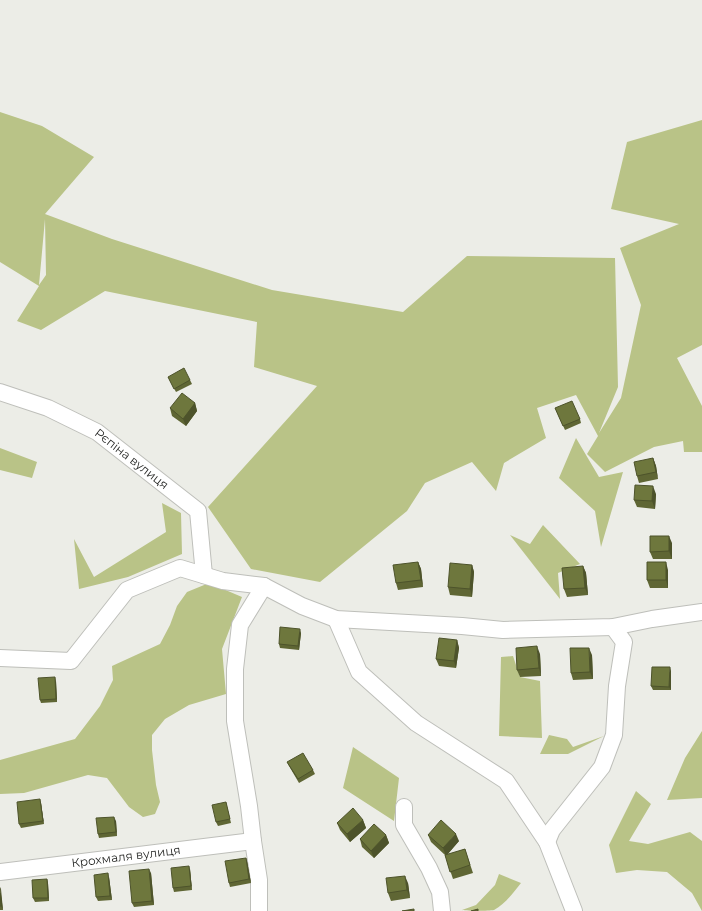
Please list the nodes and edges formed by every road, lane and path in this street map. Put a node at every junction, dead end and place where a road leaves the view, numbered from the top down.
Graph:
1 (0, 392) edge
2 (204, 575) junction
3 (264, 586) junction
4 (702, 612) edge
5 (336, 619) junction
6 (613, 627) junction
7 (0, 658) edge
8 (404, 807) dead end
9 (253, 841) junction
10 (547, 842) junction
11 (0, 872) edge
12 (259, 911) edge
13 (442, 911) edge
14 (574, 911) edge

1 - 2 street, Рєпіна вулиця
2 - 3 street
2 - 7 street
3 - 5 street
3 - 9 street
4 - 6 street
5 - 6 street
5 - 10 street
6 - 10 street
8 - 13 street
9 - 11 street, Крохмаля вулиця
9 - 12 street
10 - 14 street

